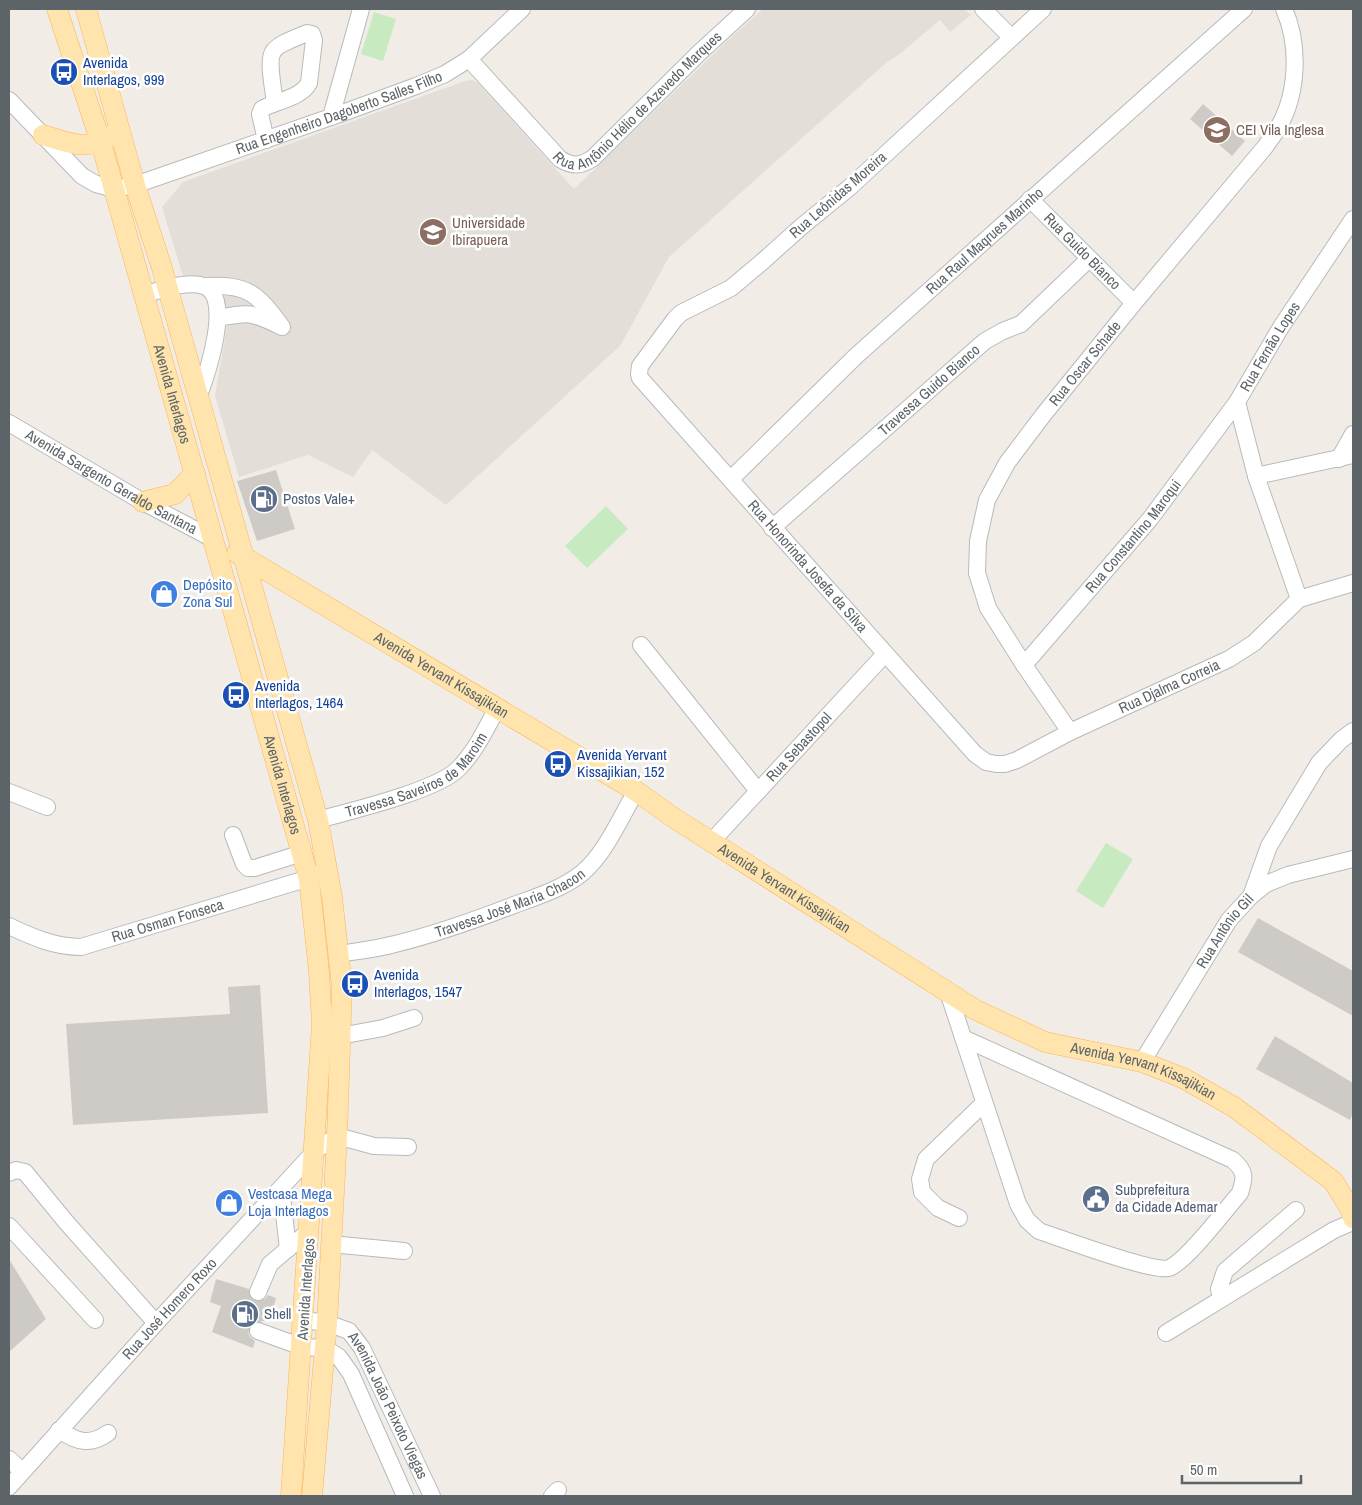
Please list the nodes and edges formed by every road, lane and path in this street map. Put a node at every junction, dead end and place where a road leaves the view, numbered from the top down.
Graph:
1 (57, 9) edge
2 (86, 9) edge
3 (360, 9) edge
4 (522, 9) edge
5 (747, 9) edge
6 (983, 9) edge
7 (1042, 9) edge
8 (1244, 9) edge
9 (1284, 9) edge
10 (1011, 37) junction
11 (469, 59) junction
12 (9, 100) edge
13 (275, 103) dead end
14 (331, 117) junction
15 (118, 122) junction
16 (43, 135) junction
17 (266, 140) junction
18 (101, 143) junction
19 (135, 185) junction
20 (114, 189) junction
21 (1030, 199) junction
22 (1353, 219) edge
23 (1089, 259) junction
24 (205, 286) junction
25 (167, 288) junction
26 (144, 295) junction
27 (1134, 303) junction
28 (218, 318) junction
29 (640, 378) joint
30 (198, 398) junction
31 (1236, 402) junction
32 (9, 423) edge
33 (1353, 434) edge
34 (1346, 457) edge
35 (195, 473) junction
36 (1256, 476) junction
37 (731, 479) junction
38 (143, 502) junction
39 (772, 528) junction
40 (213, 540) junction
41 (243, 557) junction
42 (1353, 582) edge
43 (1299, 599) junction
44 (641, 645) dead end
45 (885, 654) junction
46 (1024, 665) junction
47 (497, 708) junction
48 (1353, 731) edge
49 (1070, 732) junction
50 (975, 754) joint
51 (636, 791) junction
52 (758, 791) junction
53 (9, 792) edge
54 (47, 807) dead end
55 (318, 820) junction
56 (233, 835) dead end
57 (712, 842) junction
58 (302, 853) junction
59 (1353, 860) edge
60 (328, 872) junction
61 (309, 879) junction
62 (1251, 896) junction
63 (9, 926) edge
64 (339, 954) junction
65 (948, 992) junction
66 (414, 1018) dead end
67 (340, 1036) junction
68 (963, 1038) junction
69 (1142, 1062) junction
70 (984, 1103) junction
71 (337, 1136) junction
72 (408, 1147) dead end
73 (315, 1151) junction
74 (9, 1173) edge
75 (280, 1188) junction
76 (1296, 1210) dead end
77 (959, 1218) dead end
78 (1353, 1218) edge
79 (1353, 1222) edge
80 (9, 1226) edge
81 (310, 1230) junction
82 (331, 1244) junction
83 (288, 1249) junction
84 (404, 1251) dead end
85 (258, 1292) tunnel mouth
86 (1221, 1299) junction
87 (95, 1320) dead end
88 (304, 1320) junction
89 (156, 1323) junction
90 (327, 1323) junction
91 (258, 1331) dead end
92 (1166, 1333) dead end
93 (302, 1348) junction
94 (325, 1348) junction
95 (59, 1430) junction
96 (108, 1433) dead end
97 (9, 1458) edge
98 (22, 1471) junction
99 (9, 1487) edge
100 (292, 1496) edge
101 (312, 1496) edge
102 (405, 1496) edge
103 (432, 1496) edge

1 - 18 main road, Avenida Interlagos
2 - 15 main road, Avenida Interlagos
3 - 14 street
4 - 11 street, Rua Engenheiro Dagoberto Salles Filho
5 - 11 street, Rua Antônio Hélio de Azevedo Marques
6 - 10 street
7 - 10 street, Rua Leônidas Moreira
8 - 21 street, Rua Raul Maqrues Marinho
9 - 27 street, Rua Oscar Schade
10 - 29 street, Rua Leônidas Moreira
11 - 14 street, Rua Engenheiro Dagoberto Salles Filho
12 - 16 street
13 - 17 street
14 - 17 street, Rua Engenheiro Dagoberto Salles Filho
15 - 18 main road
15 - 19 main road, Avenida Interlagos
16 - 18 main road
16 - 20 street
17 - 19 street, Rua Engenheiro Dagoberto Salles Filho
18 - 20 main road, Avenida Interlagos
19 - 20 street, Rua Engenheiro Dagoberto Salles Filho
19 - 25 main road, Avenida Interlagos
20 - 26 main road, Avenida Interlagos
21 - 23 street, Rua Guido Bianco
21 - 37 street, Rua Raul Maqrues Marinho
22 - 31 street, Rua Fernão Lopes
23 - 27 street, Rua Guido Bianco
23 - 39 street, Travessa Guido Bianco
24 - 25 street
24 - 28 street
24 - 28 street
25 - 26 street
25 - 30 main road, Avenida Interlagos
26 - 35 main road, Avenida Interlagos
27 - 46 street, Rua Oscar Schade
28 - 30 street
29 - 37 street, Rua Honorinda Josefa da Silva
30 - 41 main road, Avenida Interlagos
31 - 36 street, Rua Fernão Lopes
31 - 46 street, Rua Constantino Maroqui
32 - 38 street, Avenida Sargento Geraldo Santana
33 - 34 street
34 - 36 street
35 - 38 main road
35 - 40 main road, Avenida Interlagos
36 - 43 street, Rua Fernão Lopes
37 - 39 street, Rua Honorinda Josefa da Silva
38 - 40 street, Avenida Sargento Geraldo Santana
39 - 45 street, Rua Honorinda Josefa da Silva
40 - 41 main road, Avenida Yervant Kissajikian
40 - 58 main road, Avenida Interlagos
41 - 47 main road, Avenida Yervant Kissajikian
41 - 55 main road, Avenida Interlagos
42 - 43 street, Rua Djalma Correia
43 - 49 street, Rua Djalma Correia
44 - 52 street
45 - 50 street, Rua Honorinda Josefa da Silva
45 - 52 street, Rua Sebastopol
46 - 49 street, Rua Oscar Schade
47 - 51 main road, Avenida Yervant Kissajikian
47 - 55 street, Travessa Saveiros de Maroim
48 - 62 street
49 - 50 street, Rua Djalma Correia
51 - 57 main road, Avenida Yervant Kissajikian
51 - 64 street, Travessa José Maria Chacon
52 - 57 street, Rua Sebastopol
53 - 54 street
55 - 60 main road, Avenida Interlagos
56 - 58 street
57 - 65 main road, Avenida Yervant Kissajikian
58 - 61 main road, Avenida Interlagos
59 - 62 street, Rua Antônio Gil
60 - 61 street, Rua Osman Fonseca
60 - 64 main road, Avenida Interlagos
61 - 63 street, Rua Osman Fonseca
61 - 73 main road, Avenida Interlagos
62 - 69 street, Rua Antônio Gil
64 - 67 main road, Avenida Interlagos
65 - 68 street
65 - 69 main road, Avenida Yervant Kissajikian
66 - 67 street
67 - 71 main road, Avenida Interlagos
68 - 70 street
68 - 70 street
69 - 78 main road, Avenida Yervant Kissajikian
70 - 77 street
71 - 72 street
71 - 73 street, Rua José Homero Roxo
71 - 82 main road, Avenida Interlagos
73 - 75 street, Rua José Homero Roxo
73 - 81 main road, Avenida Interlagos
74 - 89 street
75 - 83 street
75 - 89 street, Rua José Homero Roxo
76 - 86 street
79 - 86 street
80 - 87 street
81 - 83 street
81 - 88 main road, Avenida Interlagos
82 - 84 street
82 - 90 main road, Avenida Interlagos
83 - 85 street
86 - 92 street
88 - 90 street, Avenida João Peixoto Viegas
88 - 93 main road, Avenida Interlagos
89 - 95 street, Rua José Homero Roxo
90 - 94 main road, Avenida Interlagos
90 - 103 street, Avenida João Peixoto Viegas
91 - 93 street
93 - 94 street
93 - 100 main road, Avenida Interlagos
94 - 101 main road, Avenida Interlagos
94 - 102 street, Avenida João Peixoto Viegas
95 - 96 street
95 - 98 street, Rua José Homero Roxo
97 - 98 street
98 - 99 street, Rua José Homero Roxo

